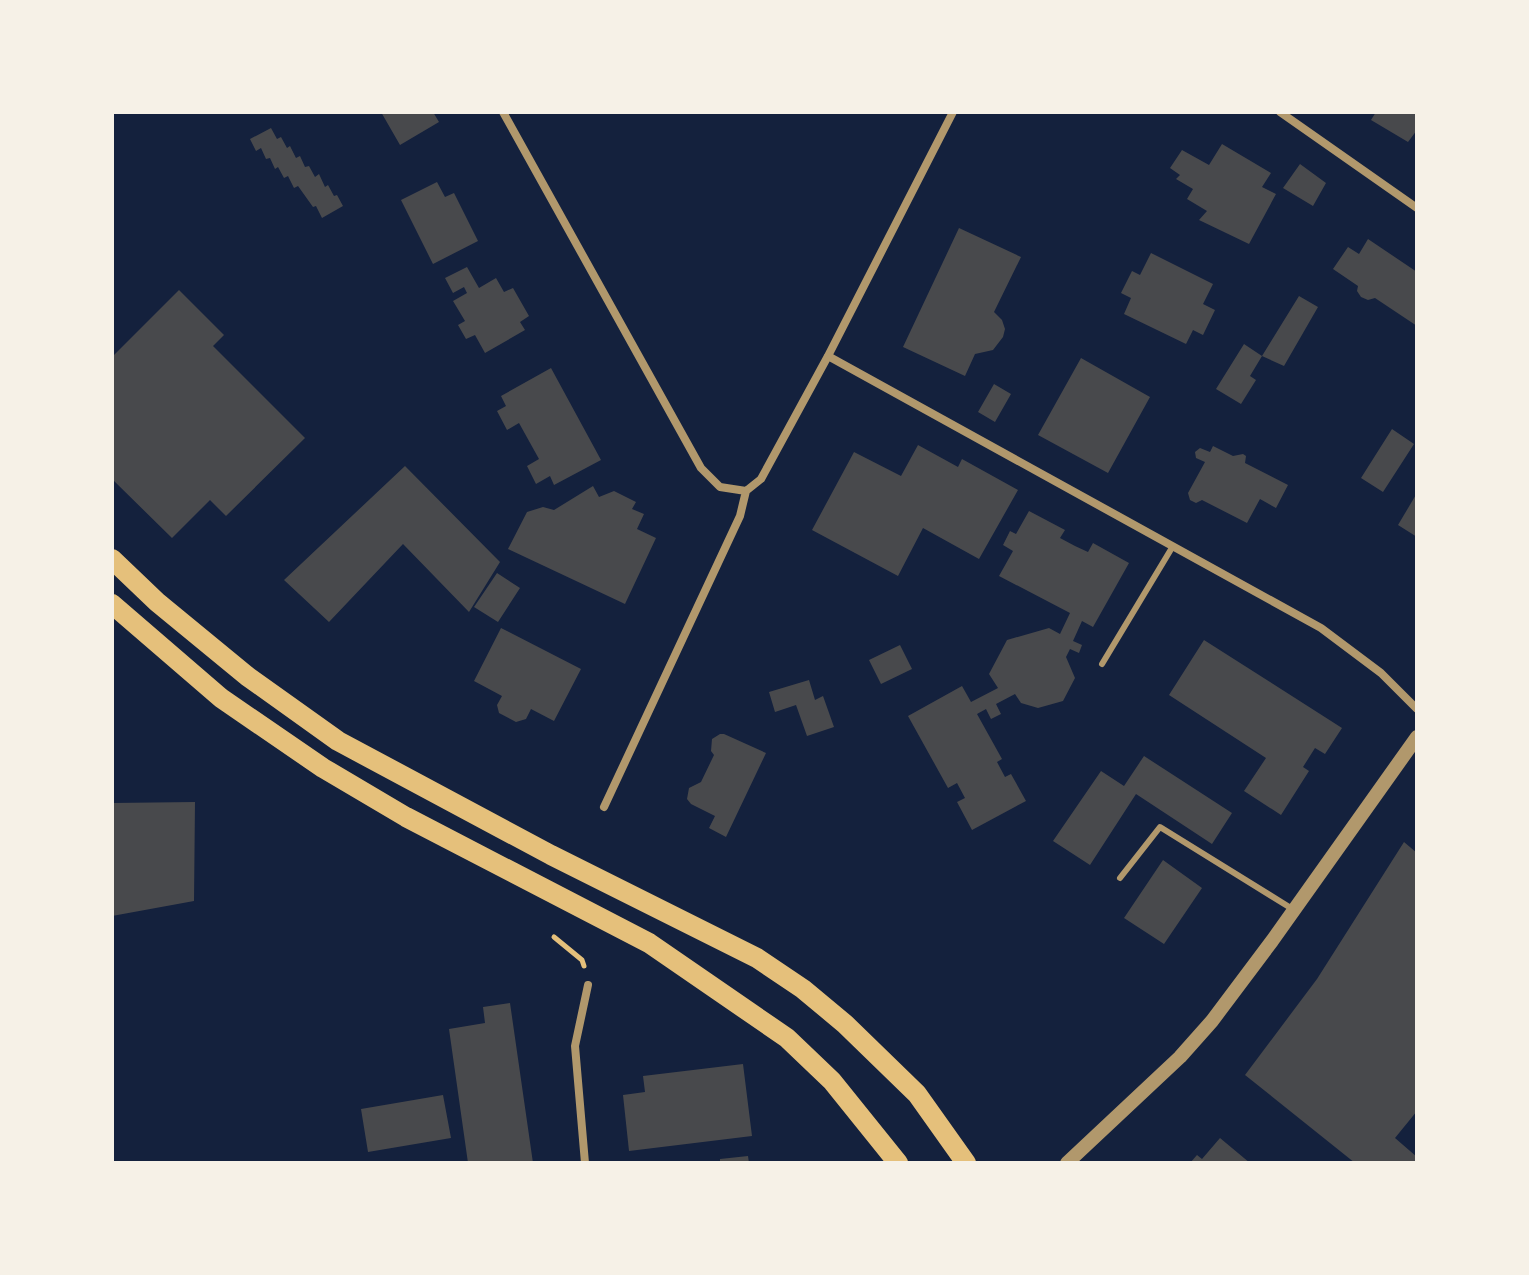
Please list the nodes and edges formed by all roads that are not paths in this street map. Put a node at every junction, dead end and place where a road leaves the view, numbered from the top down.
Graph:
1 (503, 112) edge
2 (953, 112) edge
3 (1280, 112) edge
4 (1417, 208) edge
5 (828, 356) junction
6 (746, 491) junction
7 (1173, 546) junction
8 (112, 559) edge
9 (112, 604) edge
10 (1102, 664) dead end
11 (1417, 709) edge
12 (1417, 737) edge
13 (604, 807) dead end
14 (1120, 878) dead end
15 (1294, 910) junction
16 (588, 985) road end
17 (585, 1163) edge
18 (898, 1163) edge
19 (966, 1163) edge
20 (1067, 1163) edge

1 - 6 street
2 - 5 street
3 - 4 street
5 - 6 street
5 - 7 street
6 - 13 street
7 - 10 lane
7 - 11 street
8 - 19 main road
9 - 18 main road
12 - 15 street
14 - 15 lane
15 - 20 street
16 - 17 street

